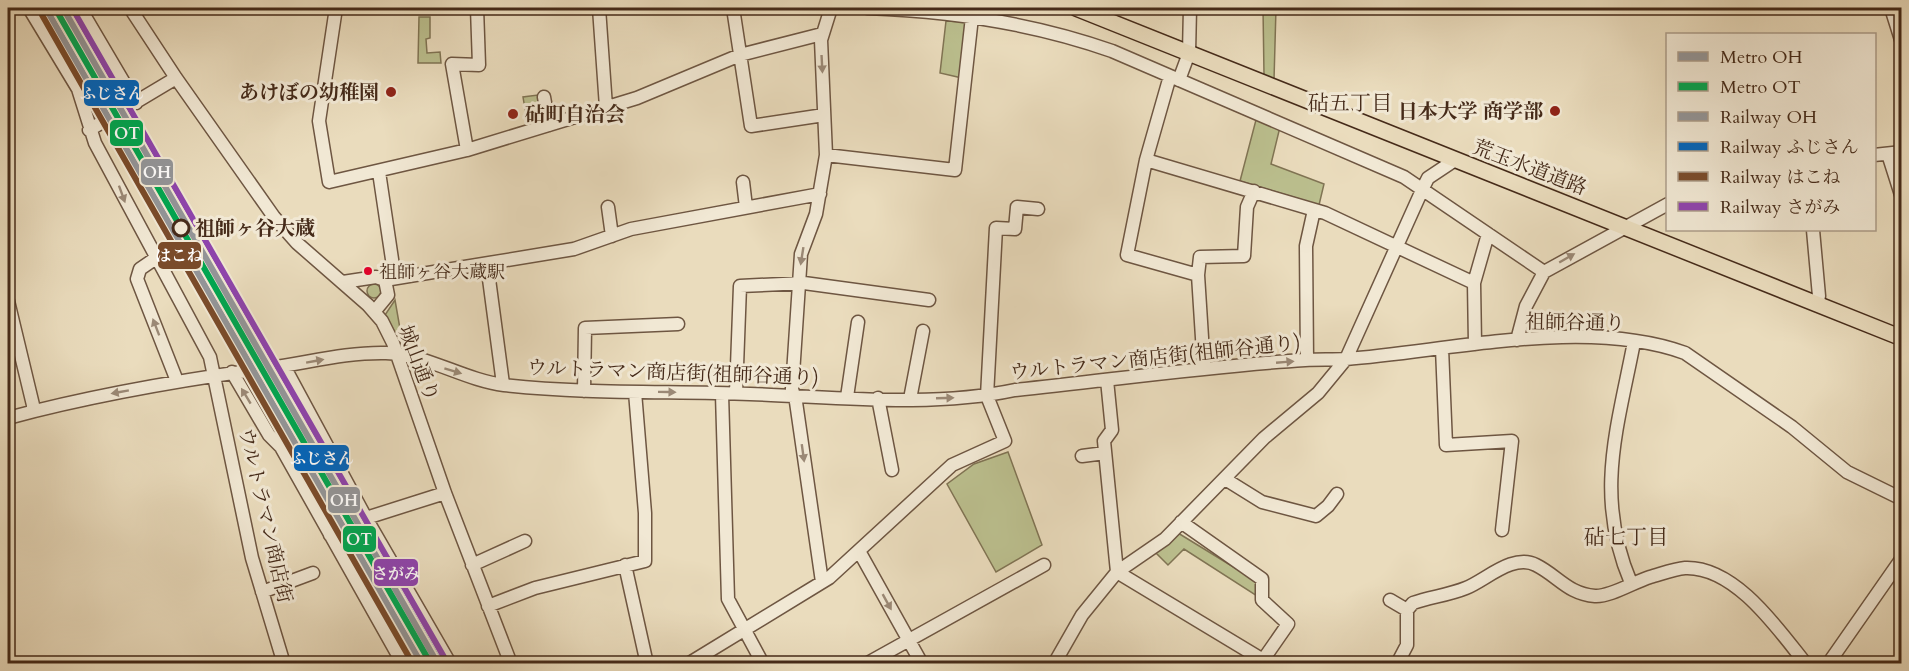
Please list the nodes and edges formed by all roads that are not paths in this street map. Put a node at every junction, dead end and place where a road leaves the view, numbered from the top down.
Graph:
1 (29, 8) edge
2 (80, 8) edge
3 (130, 8) edge
4 (336, 8) edge
5 (477, 8) edge
6 (599, 8) edge
7 (733, 8) edge
8 (831, 8) edge
9 (867, 8) edge
10 (1076, 8) edge
11 (1190, 8) edge
12 (1891, 8) edge
13 (972, 17) junction
14 (822, 34) junction
15 (1902, 43) edge
16 (1189, 53) junction
17 (740, 55) junction
18 (176, 78) junction
19 (1174, 78) junction
20 (543, 97) dead end
21 (136, 103) junction
22 (606, 107) junction
23 (824, 115) junction
24 (549, 125) junction
25 (89, 130) junction
26 (467, 150) junction
27 (1902, 152) edge
28 (1888, 154) junction
29 (826, 155) junction
30 (1876, 155) edge
31 (1146, 160) junction
32 (1455, 160) junction
33 (379, 172) junction
34 (743, 182) dead end
35 (1423, 188) junction
36 (1254, 191) junction
37 (820, 194) junction
38 (1902, 198) edge
39 (1666, 205) edge
40 (608, 207) dead end
41 (746, 207) junction
42 (1038, 209) dead end
43 (1314, 210) junction
44 (1621, 227) junction
45 (1813, 231) edge
46 (1488, 234) junction
47 (612, 236) junction
48 (1398, 246) junction
49 (156, 258) junction
50 (487, 264) junction
51 (1544, 272) junction
52 (1198, 275) junction
53 (385, 280) junction
54 (344, 282) junction
55 (1474, 283) junction
56 (798, 284) junction
57 (929, 300) dead end
58 (8, 301) edge
59 (1817, 305) junction
60 (374, 312) junction
61 (858, 322) dead end
62 (678, 324) dead end
63 (923, 330) dead end
64 (1902, 338) edge
65 (1517, 340) junction
66 (1634, 342) junction
67 (1475, 344) junction
68 (1442, 348) junction
69 (397, 354) junction
70 (1346, 359) junction
71 (1307, 360) junction
72 (285, 366) junction
73 (1204, 369) junction
74 (232, 372) junction
75 (215, 374) junction
76 (1107, 380) junction
77 (177, 381) junction
78 (503, 384) junction
79 (584, 391) junction
80 (635, 392) junction
81 (736, 393) junction
82 (722, 394) junction
83 (794, 395) junction
84 (987, 396) junction
85 (847, 397) junction
86 (878, 398) junction
87 (910, 399) junction
88 (33, 411) junction
89 (8, 418) edge
90 (1105, 453) junction
91 (1082, 456) dead end
92 (892, 471) dead end
93 (1225, 479) junction
94 (445, 493) junction
95 (1337, 494) dead end
96 (1902, 499) edge
97 (366, 518) junction
98 (1181, 522) junction
99 (1502, 530) dead end
100 (330, 535) junction
101 (525, 541) dead end
102 (859, 551) junction
103 (1902, 558) edge
104 (472, 564) junction
105 (625, 565) junction
106 (1044, 565) dead end
107 (1117, 572) junction
108 (313, 573) dead end
109 (822, 582) junction
110 (1631, 583) junction
111 (261, 592) junction
112 (1390, 600) dead end
113 (488, 606) junction
114 (1407, 610) junction
115 (743, 629) junction
116 (908, 640) junction
117 (284, 663) edge
118 (403, 663) edge
119 (442, 663) edge
120 (511, 663) edge
121 (647, 663) edge
122 (688, 663) edge
123 (763, 663) edge
124 (866, 663) edge
125 (922, 663) edge
126 (1054, 663) edge
127 (1397, 663) edge
128 (1806, 663) edge
129 (1827, 663) edge

1 - 25 street, ウルトラマン商店街
2 - 21 street
3 - 18 street, 城山通り
4 - 33 street
5 - 26 street
6 - 22 street
7 - 17 street
8 - 14 street
9 - 13 street
10 - 16 main road, 荒玉水道道路
11 - 16 street
12 - 15 street
13 - 19 street
13 - 29 street
14 - 17 street
14 -> 23 street
16 - 19 street
16 - 32 main road, 荒玉水道道路
17 - 22 street
17 - 23 street
18 - 21 street
18 - 54 street, 城山通り
19 - 31 street
19 - 35 street
20 - 24 street
21 - 25 street
22 - 24 street
23 - 29 street
24 - 26 street
25 -> 49 street, ウルトラマン商店街
26 - 33 street
27 - 28 street
28 - 30 street
28 - 38 street
29 - 37 street
31 - 36 street
31 - 52 street
32 - 35 street
32 - 44 main road, 荒玉水道道路
33 - 53 street
34 - 41 street
35 - 46 street
35 - 48 street
36 - 43 street
36 - 52 street
37 - 41 street
37 -> 56 street
39 - 44 street
40 - 47 street
41 - 47 street
42 - 84 street
43 - 48 street
43 - 71 street
51 -> 44 street
44 - 59 main road, 荒玉水道道路
45 - 59 street
46 - 51 street
46 - 55 street
47 - 50 street
48 - 55 street
48 - 70 street
49 - 75 street, ウルトラマン商店街
77 -> 49 street
50 - 53 street
50 - 78 street
51 - 65 street
52 - 73 street
53 - 54 street
53 - 60 street
54 - 60 street, 城山通り
55 - 67 street
56 - 57 street
56 - 81 street
56 - 83 street
58 - 88 street
59 - 64 main road, 荒玉水道道路
60 - 69 street, 城山通り
61 - 85 street
62 - 79 street
63 - 87 street
65 - 66 street, 祖師谷通り
65 - 67 street, 祖師谷通り
66 - 96 street, 祖師谷通り
66 - 110 street
67 - 68 street, 祖師谷通り
68 - 70 street, 祖師谷通り
68 - 99 street
72 -> 69 street, ウルトラマン商店街(祖師谷通り)
69 -> 78 street, ウルトラマン商店街(祖師谷通り)
69 - 94 street, 城山通り
70 - 71 street, ウルトラマン商店街(祖師谷通り)
70 - 93 street
73 -> 71 street, ウルトラマン商店街(祖師谷通り)
72 - 74 street, ウルトラマン商店街(祖師谷通り)
72 - 97 street
73 - 76 street, ウルトラマン商店街(祖師谷通り)
74 - 75 street, ウルトラマン商店街(祖師谷通り)
100 -> 74 street
75 - 77 street, ウルトラマン商店街(祖師谷通り)
75 - 111 street, ウルトラマン商店街
76 - 84 street, ウルトラマン商店街(祖師谷通り)
76 - 90 street
77 -> 88 street, ウルトラマン商店街(祖師谷通り)
78 - 79 street, ウルトラマン商店街(祖師谷通り)
79 - 80 street, ウルトラマン商店街(祖師谷通り)
80 -> 82 street, ウルトラマン商店街(祖師谷通り)
80 - 105 street
81 - 82 street, ウルトラマン商店街(祖師谷通り)
81 - 83 street, ウルトラマン商店街(祖師谷通り)
82 - 115 street
83 - 85 street, ウルトラマン商店街(祖師谷通り)
83 -> 109 street
87 -> 84 street, ウルトラマン商店街(祖師谷通り)
84 - 102 street
85 - 86 street, ウルトラマン商店街(祖師谷通り)
86 - 87 street, ウルトラマン商店街(祖師谷通り)
86 - 92 street
88 - 89 street, ウルトラマン商店街(祖師谷通り)
90 - 91 street
90 - 107 street
93 - 95 street
93 - 98 street
94 - 97 street
94 - 104 street, 城山通り
97 - 100 street
97 - 119 street
98 - 107 street
98 - 107 street
100 - 118 street
101 - 104 street
102 - 109 street
102 -> 116 street
103 - 129 street
104 - 113 street, 城山通り
105 - 113 street
105 - 121 street
106 - 116 street
107 - 126 street
108 - 111 street
109 - 115 street
110 - 114 street
110 - 128 street
111 - 117 street, ウルトラマン商店街
112 - 114 street
113 - 120 street, 城山通り
114 - 127 street
115 - 122 street
115 - 123 street
116 - 124 street
116 - 125 street

